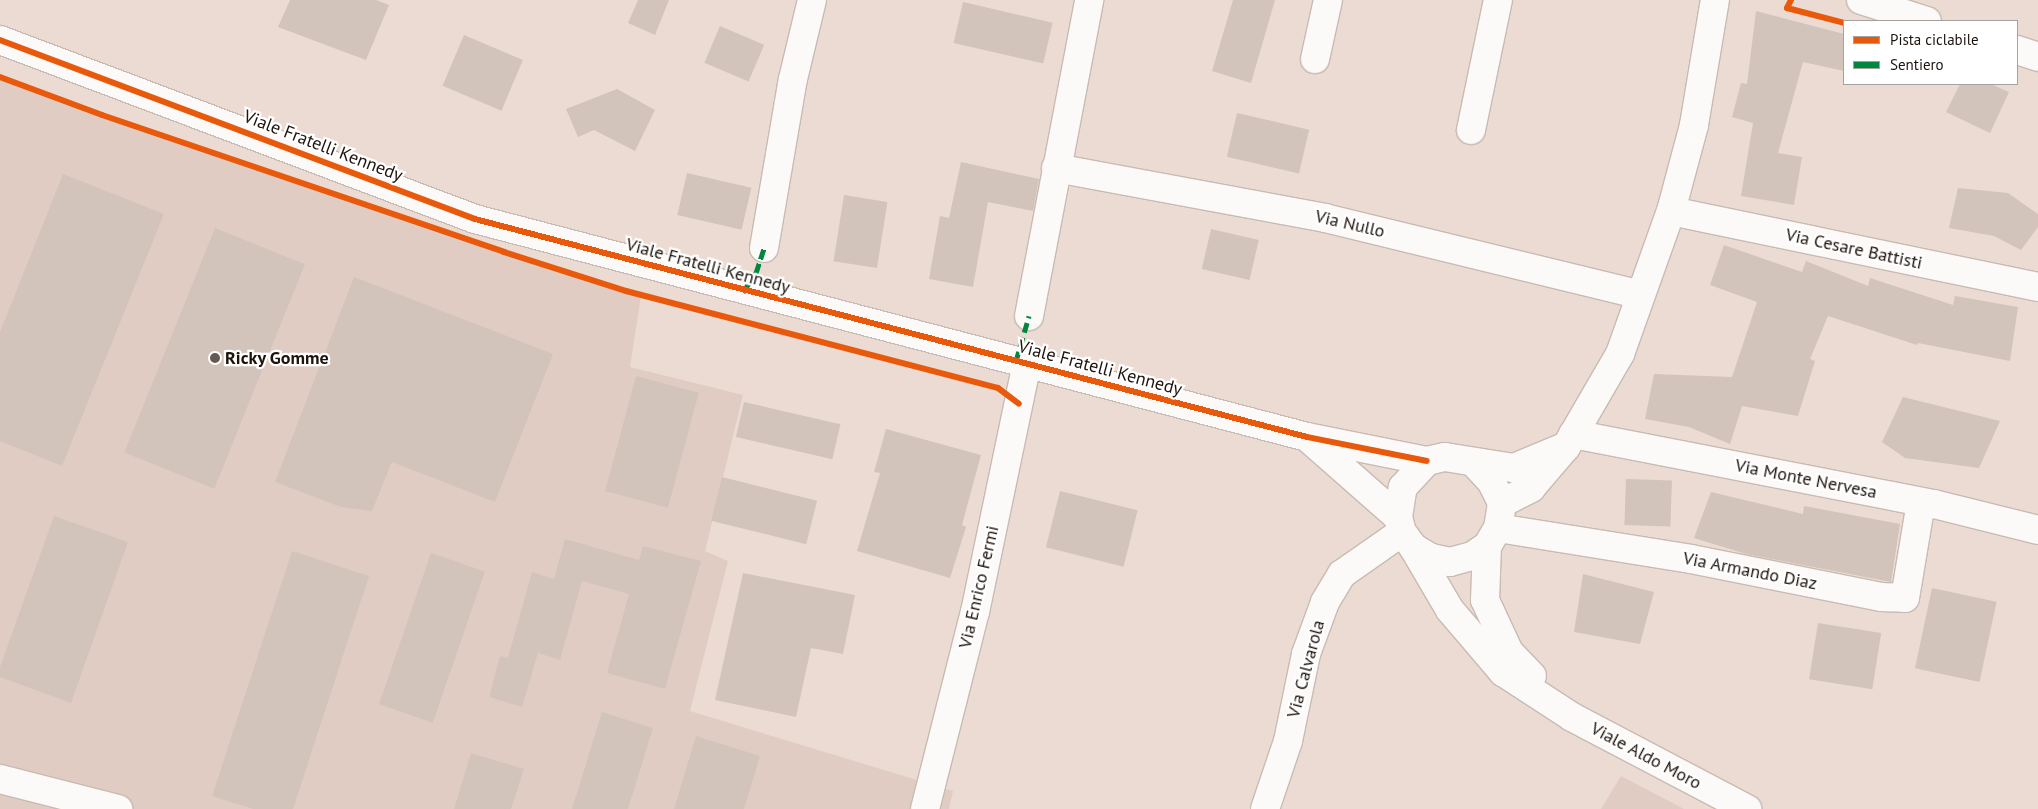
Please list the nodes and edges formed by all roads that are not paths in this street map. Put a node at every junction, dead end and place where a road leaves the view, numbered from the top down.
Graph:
1 (812, 0) edge
2 (1088, 0) edge
3 (1328, 0) edge
4 (1498, 0) edge
5 (1715, 0) edge
6 (1861, 0) edge
7 (1924, 20) edge
8 (0, 40) edge
9 (2018, 50) edge
10 (2038, 57) edge
11 (1315, 59) dead end
12 (1471, 130) dead end
13 (1056, 168) junction
14 (1671, 211) junction
15 (764, 248) dead end
16 (2038, 287) edge
17 (1641, 295) junction
18 (1029, 316) dead end
19 (1027, 364) junction
20 (1307, 437) junction
21 (1570, 440) junction
22 (1427, 461) junction
23 (1474, 463) junction
24 (1921, 502) junction
25 (1495, 526) junction
26 (2038, 530) edge
27 (1404, 532) junction
28 (1572, 717) junction
29 (0, 779) edge
30 (1740, 807) edge
31 (118, 809) edge
32 (926, 809) edge
33 (1265, 809) edge

1 - 15 street
2 - 13 street
3 - 11 street
4 - 12 street
5 - 14 street
6 - 7 street
8 - 19 street, Viale Fratelli Kennedy
9 - 10 street
13 - 17 street, Via Nullo
13 - 18 street
14 - 16 street, Via Cesare Battisti
14 - 17 street
17 - 21 street
19 - 20 street, Viale Fratelli Kennedy
19 - 32 street, Via Enrico Fermi
20 - 22 street, Viale Fratelli Kennedy
20 - 27 street, Viale Fratelli Kennedy
21 - 23 street
21 - 24 street, Via Monte Nervesa
21 - 25 street
22 - 23 street
22 - 27 street
23 - 25 street
24 - 25 street, Via Armando Diaz
24 - 26 street, Via Monte Nervesa
25 - 27 street
25 - 28 street, Viale Aldo Moro
27 - 28 street, Viale Aldo Moro
27 - 33 street, Via Calvarola
28 - 30 street, Viale Aldo Moro
29 - 31 street

